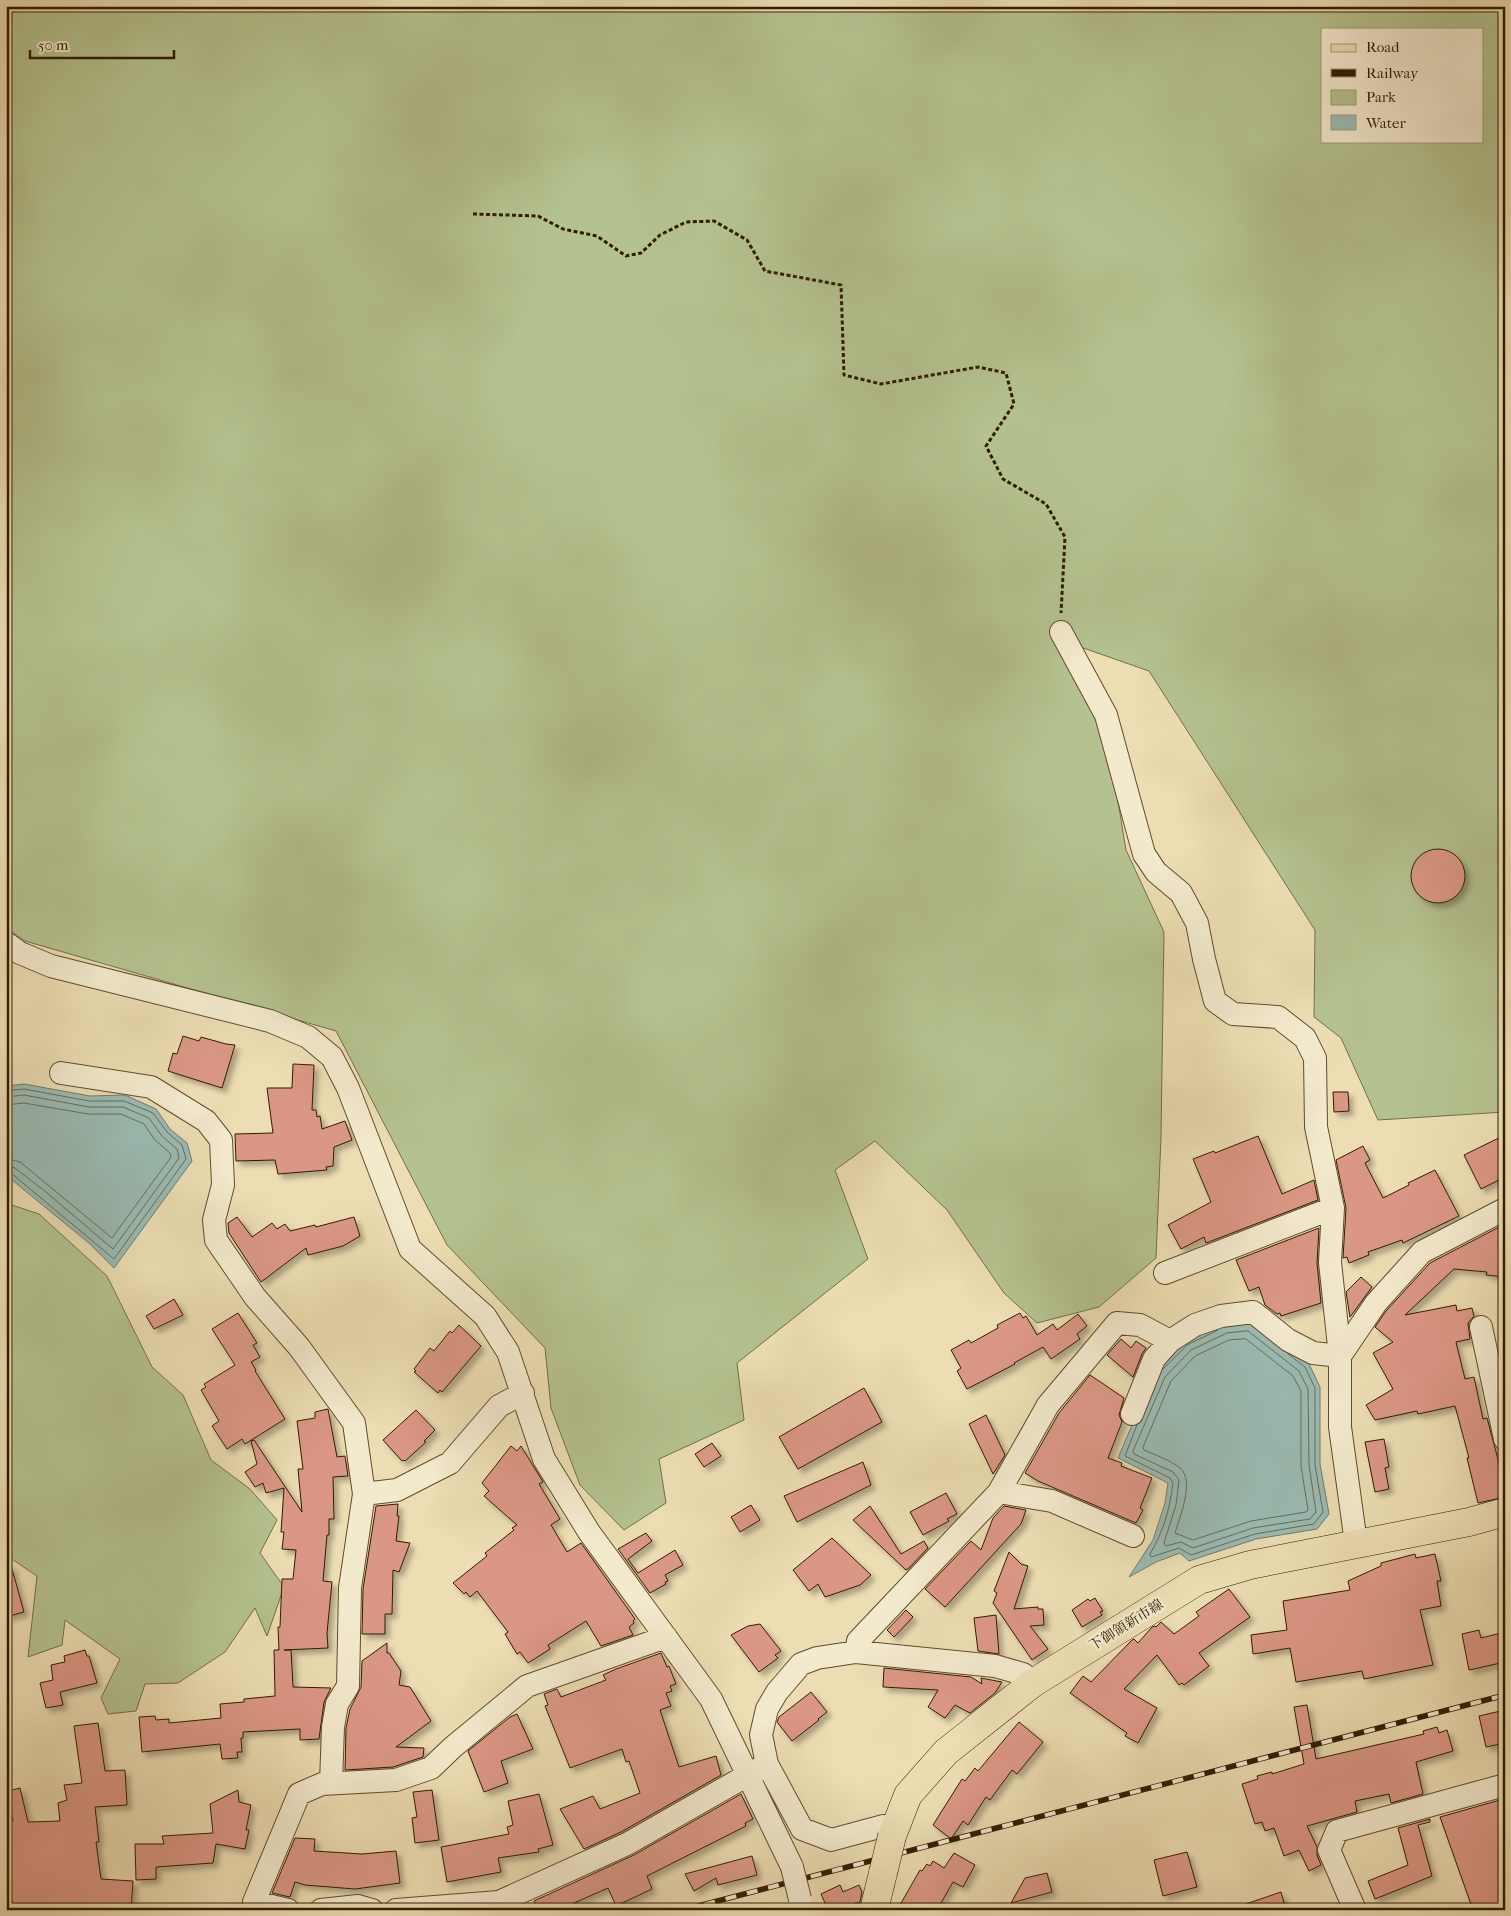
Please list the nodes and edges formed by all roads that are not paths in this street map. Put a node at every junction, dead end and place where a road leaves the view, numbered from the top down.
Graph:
1 (1060, 632) road end
2 (6, 943) edge
3 (61, 1073) dead end
4 (1333, 1208) junction
5 (1505, 1209) edge
6 (1165, 1273) dead end
7 (1481, 1327) dead end
8 (1170, 1341) junction
9 (1340, 1356) junction
10 (523, 1393) junction
11 (1132, 1414) dead end
12 (1505, 1439) edge
13 (999, 1492) junction
14 (364, 1494) junction
15 (1505, 1512) edge
16 (1133, 1536) dead end
17 (1356, 1543) junction
18 (666, 1637) junction
19 (856, 1652) junction
20 (1033, 1683) junction
21 (768, 1764) junction
22 (748, 1776) junction
23 (332, 1783) junction
24 (1505, 1785) edge
25 (892, 1833) junction
26 (803, 1904) edge
27 (288, 1910) edge
28 (321, 1910) edge
29 (372, 1910) edge
30 (396, 1910) edge
31 (874, 1910) edge
32 (1355, 1910) edge

1 - 4 street
2 - 10 street
3 - 14 street
4 - 6 street
4 - 9 street
5 - 9 street
7 - 12 street
8 - 9 street
8 - 11 street
8 - 13 street
9 - 17 street
10 - 14 street
10 - 18 street
13 - 16 street
13 - 19 street
14 - 23 street
15 - 17 main road, 下御領新市線
17 - 20 main road, 下御領新市線
18 - 22 street
18 - 23 street
19 - 20 street
19 - 21 street
20 - 25 main road, 下御領新市線
21 - 22 street
21 - 25 street
22 - 26 street, bridge
22 - 30 street
23 - 27 street
24 - 32 street
25 - 31 main road, 下御領新市線, bridge
28 - 29 street

